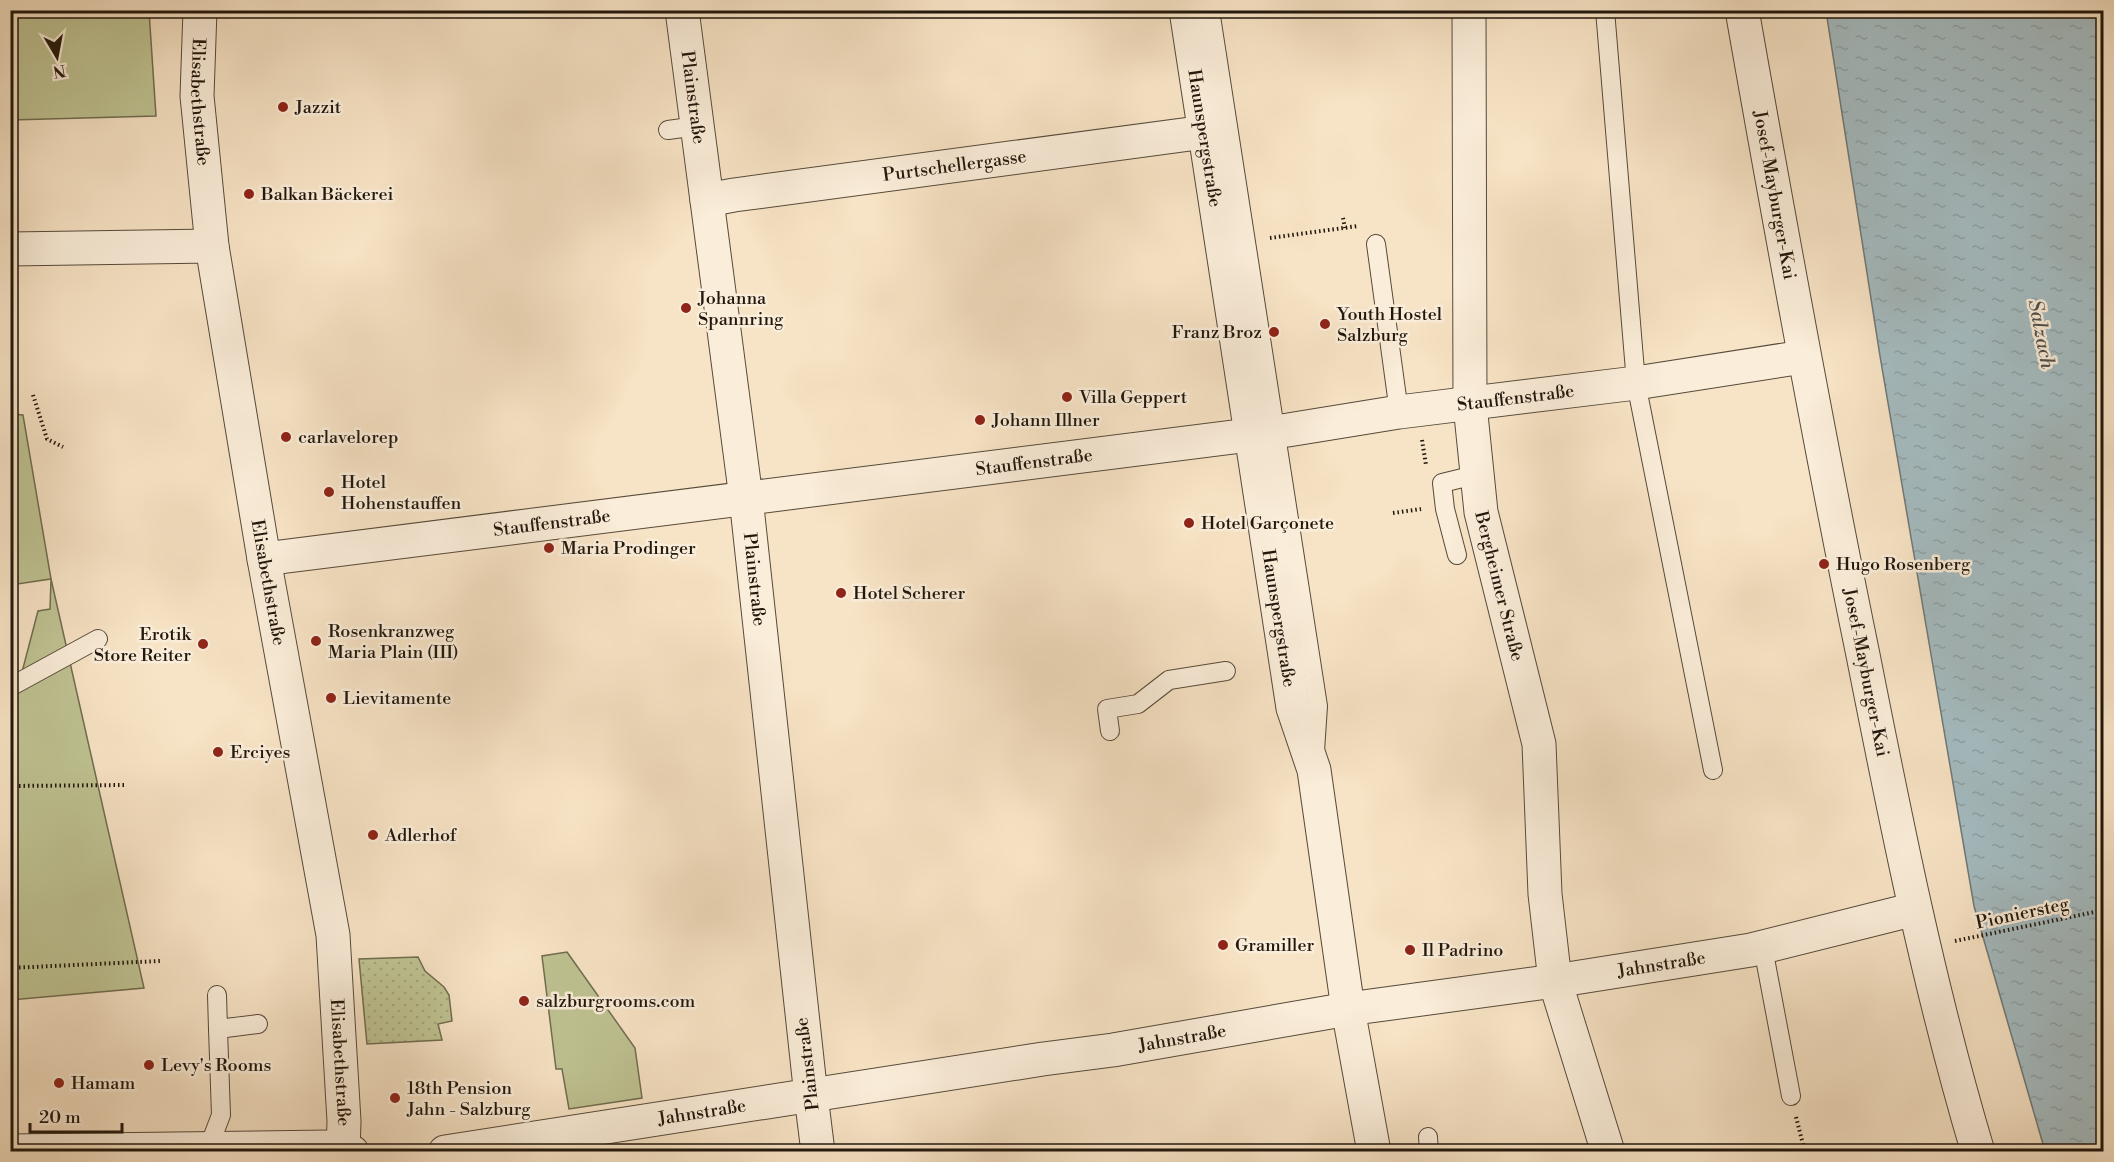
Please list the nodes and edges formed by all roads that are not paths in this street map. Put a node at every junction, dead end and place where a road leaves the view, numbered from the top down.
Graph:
1 (200, 10) edge
2 (682, 10) edge
3 (1186, 10) edge
4 (1210, 10) edge
5 (1469, 10) edge
6 (1605, 10) edge
7 (1742, 10) edge
8 (1205, 132) junction
9 (707, 200) junction
10 (1376, 244) dead end
11 (212, 246) junction
12 (10, 249) edge
13 (1803, 357) junction
14 (1636, 383) junction
15 (1470, 405) junction
16 (1399, 412) junction
17 (1263, 433) junction
18 (1475, 475) junction
19 (746, 498) junction
20 (1457, 555) dead end
21 (264, 560) junction
22 (98, 639) dead end
23 (1226, 671) dead end
24 (10, 687) edge
25 (1110, 731) dead end
26 (1713, 770) dead end
27 (1915, 909) junction
28 (1763, 948) junction
29 (1555, 981) junction
30 (217, 995) dead end
31 (1348, 1009) junction
32 (258, 1024) dead end
33 (218, 1029) junction
34 (811, 1096) junction
35 (1791, 1096) road end
36 (213, 1148) junction
37 (10, 1151) edge
38 (346, 1151) edge
39 (445, 1152) edge
40 (818, 1152) edge
41 (1374, 1152) edge
42 (1608, 1152) edge
43 (1978, 1152) edge

1 - 11 street, Elisabethstraße
2 - 9 street, Plainstraße
3 - 8 street, Haunspergstraße
4 - 17 lane
5 - 15 street, Bergheimer Straße
6 - 14 lane
7 - 13 street, Josef-Mayburger-Kai
8 - 9 street, Purtschellergasse
8 - 17 street, Haunspergstraße
9 - 19 street, Plainstraße
10 - 16 lane
11 - 12 street
11 - 21 street, Elisabethstraße
13 - 14 street, Stauffenstraße
13 - 27 street, Josef-Mayburger-Kai
14 - 15 street, Stauffenstraße
14 - 26 lane
15 - 16 street, Stauffenstraße
15 - 18 street, Bergheimer Straße
16 - 17 street, Stauffenstraße
17 - 19 street, Stauffenstraße
17 - 31 street, Haunspergstraße
18 - 20 lane
18 - 29 street, Bergheimer Straße
19 - 21 street, Stauffenstraße
19 - 34 street, Plainstraße
21 - 38 street, Elisabethstraße
22 - 24 lane
23 - 25 lane
27 - 28 street, Jahnstraße
27 - 43 street, Josef-Mayburger-Kai
28 - 29 street, Jahnstraße
28 - 35 lane
29 - 31 street, Jahnstraße
29 - 42 street, Bergheimer Straße
30 - 33 lane
31 - 34 street, Jahnstraße
31 - 41 street, Haunspergstraße
32 - 33 lane
33 - 36 lane
34 - 39 street, Jahnstraße
34 - 40 street, Plainstraße
36 - 37 street
36 - 38 street

